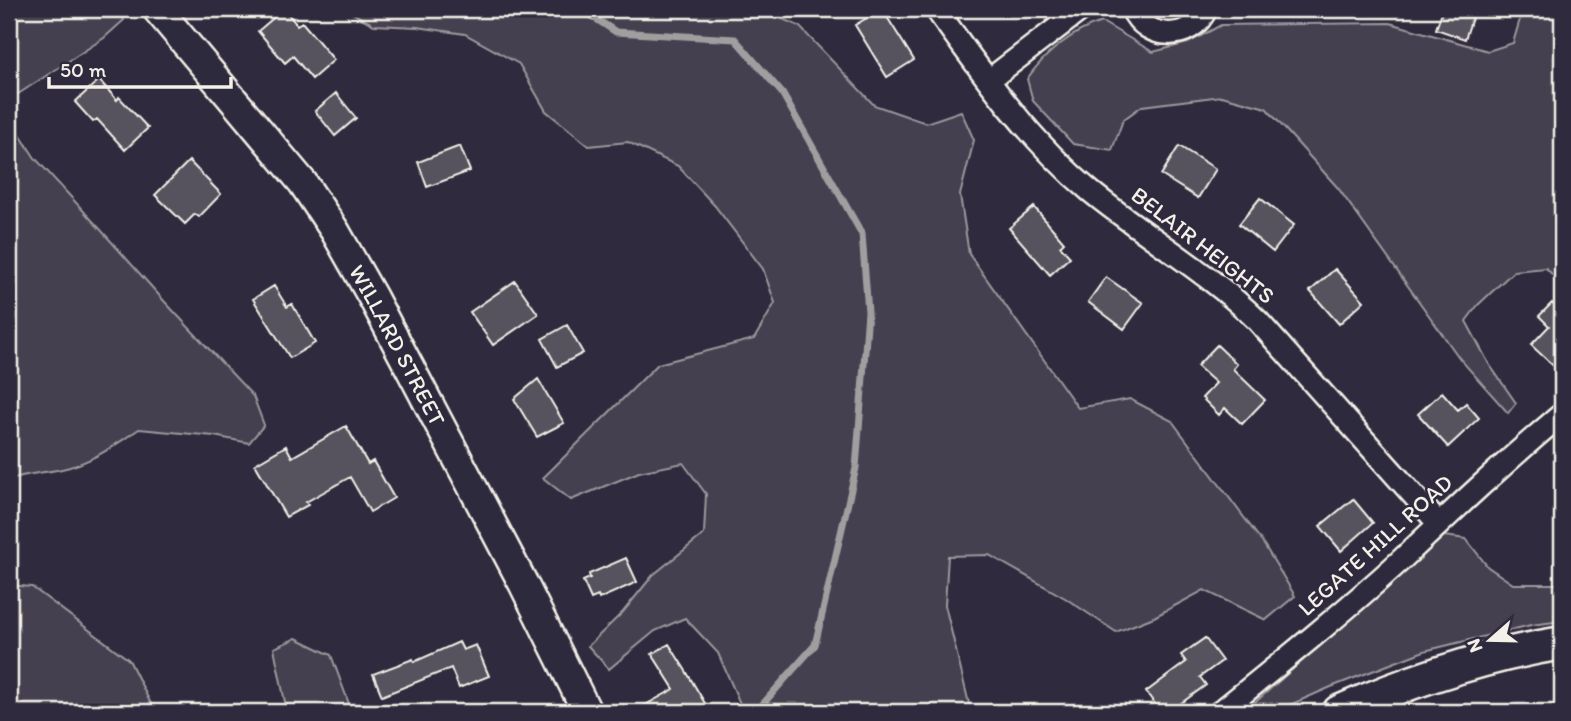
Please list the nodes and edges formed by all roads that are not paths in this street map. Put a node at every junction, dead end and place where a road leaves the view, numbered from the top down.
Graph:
1 (157, 9) edge
2 (936, 9) edge
3 (1082, 9) edge
4 (1132, 9) edge
5 (1206, 9) edge
6 (989, 80) junction
7 (1562, 414) edge
8 (1439, 524) junction
9 (1562, 642) edge
10 (587, 712) edge
11 (1220, 712) edge
12 (1339, 712) edge

1 - 10 street, WILLARD STREET
2 - 6 street, BELAIR HEIGHTS
3 - 6 street
4 - 5 street
6 - 8 street, BELAIR HEIGHTS
7 - 8 street, LEGATE HILL ROAD
8 - 11 street, LEGATE HILL ROAD
9 - 12 main road

